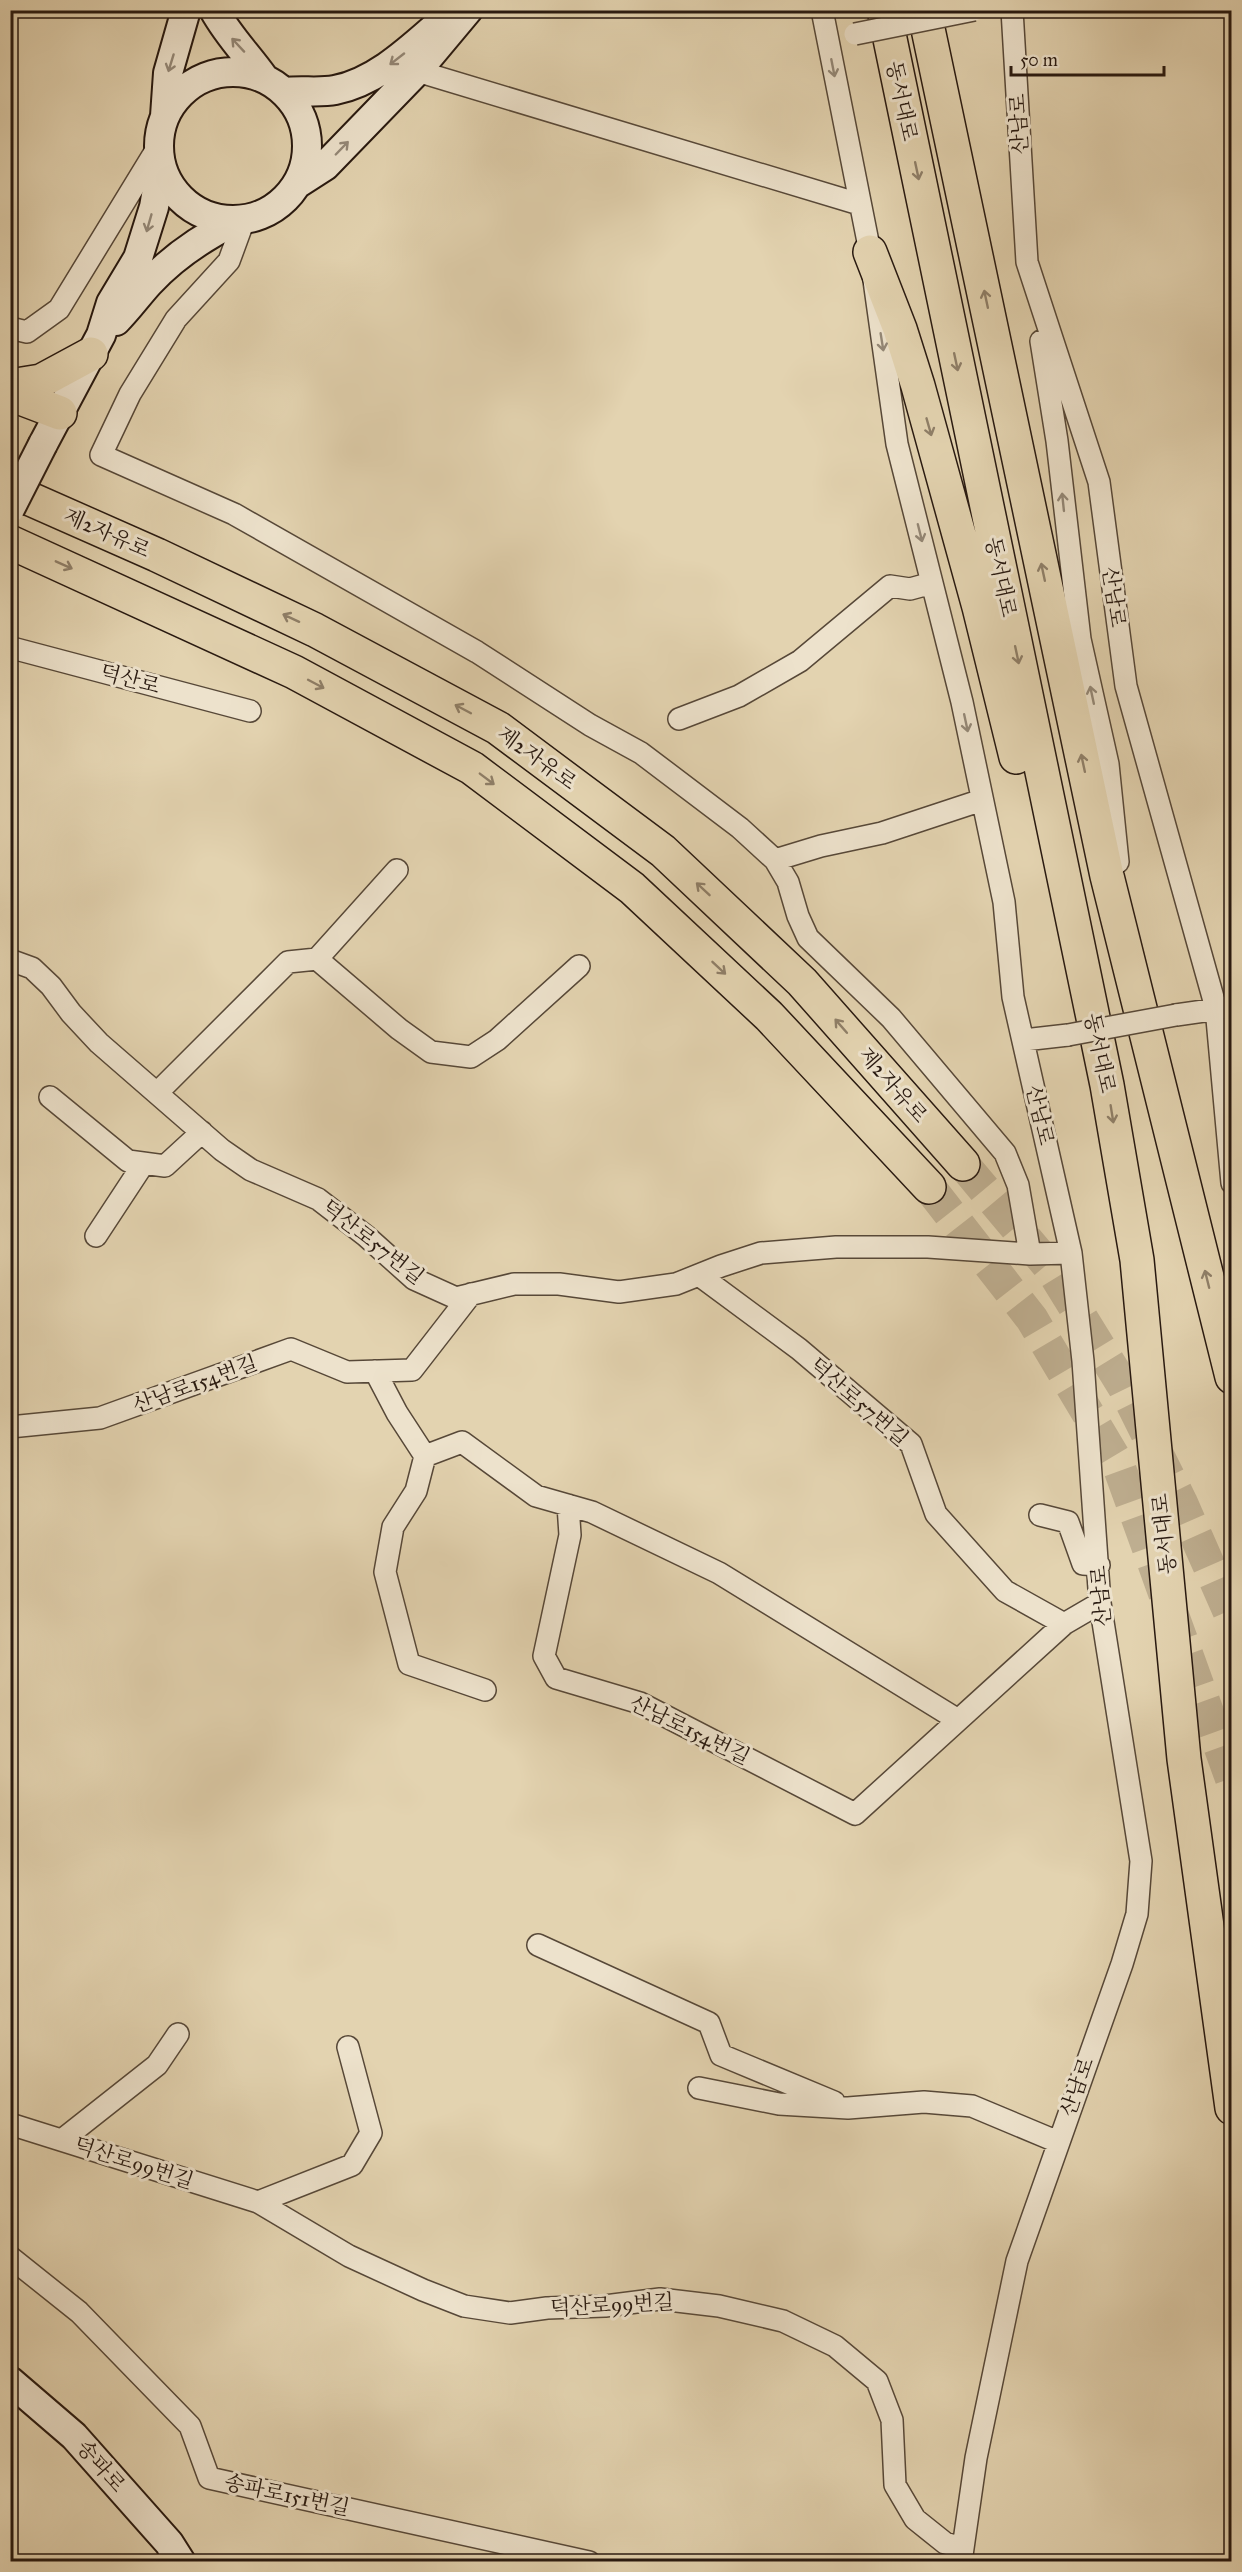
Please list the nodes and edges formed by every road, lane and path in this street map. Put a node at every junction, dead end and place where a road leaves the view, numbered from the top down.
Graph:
1 (214, 10) edge
2 (459, 10) edge
3 (468, 10) edge
4 (822, 10) edge
5 (884, 10) edge
6 (924, 10) edge
7 (974, 10) edge
8 (1012, 10) edge
9 (179, 12) edge
10 (826, 36) junction
11 (417, 71) junction
12 (274, 85) junction
13 (165, 116) junction
14 (160, 156) junction
15 (297, 184) junction
16 (859, 204) junction
17 (240, 220) junction
18 (870, 252) junction
19 (1027, 262) junction
20 (10, 328) edge
21 (96, 344) junction
22 (10, 386) edge
23 (10, 394) edge
24 (60, 413) junction
25 (10, 490) edge
26 (10, 509) edge
27 (10, 542) edge
28 (932, 583) junction
29 (10, 651) edge
30 (250, 711) dead end
31 (679, 719) dead end
32 (982, 800) junction
33 (776, 860) junction
34 (397, 870) dead end
35 (317, 959) junction
36 (10, 960) edge
37 (1128, 961) junction
38 (579, 966) dead end
39 (1089, 998) junction
40 (1224, 1008) edge
41 (1024, 1040) junction
42 (158, 1093) junction
43 (50, 1097) dead end
44 (202, 1132) junction
45 (144, 1163) junction
46 (963, 1164) tunnel mouth
47 (1232, 1183) edge
48 (929, 1187) tunnel mouth
49 (96, 1236) dead end
50 (1071, 1253) junction
51 (1030, 1254) junction
52 (699, 1275) junction
53 (471, 1294) junction
54 (375, 1371) junction
55 (1232, 1377) edge
56 (10, 1426) edge
57 (424, 1456) junction
58 (568, 1505) junction
59 (1040, 1515) dead end
60 (1099, 1565) junction
61 (1100, 1603) junction
62 (1064, 1624) junction
63 (485, 1690) dead end
64 (958, 1720) junction
65 (538, 1944) dead end
66 (178, 2034) dead end
67 (348, 2047) dead end
68 (699, 2088) dead end
69 (1232, 2108) edge
70 (848, 2109) junction
71 (10, 2124) edge
72 (62, 2140) junction
73 (1058, 2142) junction
74 (258, 2202) junction
75 (10, 2258) edge
76 (10, 2381) edge
77 (962, 2555) edge
78 (181, 2562) edge
79 (589, 2562) edge

12 -> 1 street
2 -> 12 street
3 - 11 street
4 - 10 street, 산남로
5 -> 39 highway, 동서대로
37 -> 6 highway, 동서대로
7 - 10 street, bridge
8 - 19 street, 산남로
9 -> 13 street
10 -> 16 street, 산남로
15 -> 11 street
11 - 16 street
12 - 13 street
12 - 15 street
13 - 14 street
14 - 17 street
14 - 20 street
14 -> 21 street
15 - 17 street
16 - 18 street, 산남로
17 - 21 street
17 - 33 street
18 -> 28 street, 산남로
18 -> 39 highway
37 -> 19 street
19 - 40 street, 산남로
21 - 22 highway
21 - 24 street
23 - 24 highway
24 - 26 street, bridge
46 -> 25 highway, 제2자유로
27 -> 48 highway, 제2자유로
28 - 31 street
28 -> 32 street, 산남로
29 - 30 street, 덕산로
32 - 33 street
32 - 41 street, 산남로
33 - 51 street
34 - 35 street
35 - 38 street
35 - 42 street
36 - 42 street, 덕산로57번길
55 -> 37 highway, 동서대로
39 -> 69 highway, 동서대로
40 - 41 street, bridge
40 - 47 street, 산남로
41 - 50 street, 산남로
42 - 44 street, 덕산로57번길
43 - 45 street
44 - 45 street
44 - 53 street, 덕산로57번길
45 - 49 street
50 - 51 street, 덕산로57번길
50 - 60 street, 산남로
51 - 52 street, 덕산로57번길
52 - 53 street, 덕산로57번길
52 - 62 street, 덕산로57번길
53 - 54 street, 산남로154번길
54 - 56 street, 산남로154번길
54 - 57 street
57 - 58 street
57 - 63 street
58 - 64 street
58 - 64 street, 산남로154번길
59 - 60 street
60 - 61 street, 산남로
61 - 62 street, 산남로154번길
61 - 73 street, 산남로
62 - 64 street, 산남로154번길
65 - 70 street
66 - 72 street
67 - 74 street
68 - 70 street, 산남로
70 - 73 street, 산남로
71 - 72 street, 덕산로99번길
72 - 74 street, 덕산로99번길
73 - 77 street, 산남로
74 - 77 street, 덕산로99번길
75 - 79 street, 송파로151번길
76 - 78 street, 송파로

